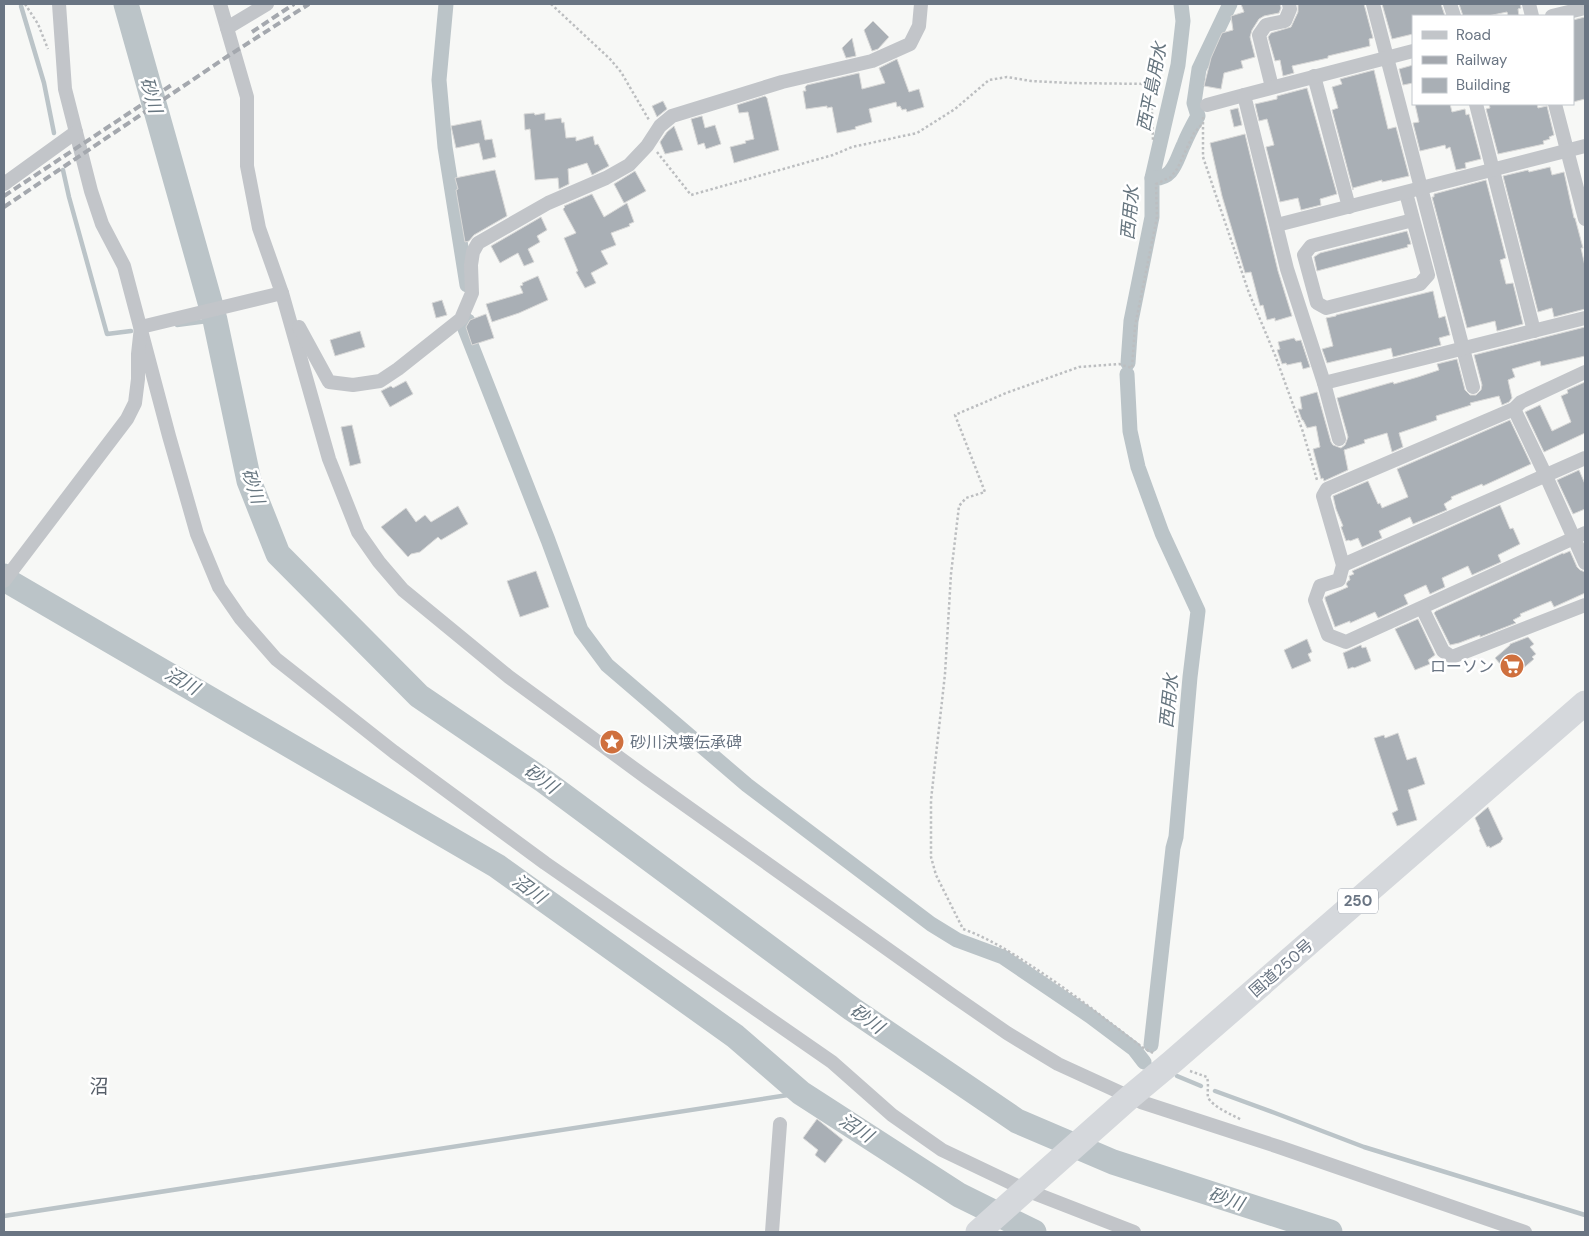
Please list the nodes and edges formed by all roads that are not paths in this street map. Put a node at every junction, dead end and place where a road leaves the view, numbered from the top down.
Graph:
1 (59, 4) edge
2 (220, 4) edge
3 (267, 4) edge
4 (921, 4) edge
5 (1288, 4) edge
6 (1373, 4) edge
7 (1585, 8) edge
8 (1556, 15) edge
9 (227, 28) junction
10 (1412, 51) edge
11 (1387, 57) junction
12 (1314, 76) junction
13 (1272, 87) junction
14 (1244, 95) junction
15 (1207, 105) road end
16 (1476, 105) edge
17 (1555, 105) edge
18 (76, 132) junction
19 (1585, 146) edge
20 (1568, 151) junction
21 (1493, 170) junction
22 (4, 184) edge
23 (1422, 189) junction
24 (1406, 193) junction
25 (1349, 207) junction
26 (1585, 219) edge
27 (1413, 220) junction
28 (1277, 225) junction
29 (282, 293) junction
30 (1585, 318) edge
31 (147, 326) junction
32 (1534, 331) junction
33 (1463, 348) junction
34 (1585, 372) edge
35 (1324, 383) junction
36 (1473, 387) dead end
37 (1514, 409) junction
38 (1339, 439) dead end
39 (1585, 458) edge
40 (1546, 476) junction
41 (1580, 536) edge
42 (1585, 563) edge
43 (1343, 565) junction
44 (4, 582) edge
45 (1585, 604) edge
46 (1422, 608) junction
47 (1585, 703) edge
48 (1130, 1097) junction
49 (780, 1124) dead end
50 (1023, 1192) junction
51 (983, 1228) edge
52 (772, 1232) edge
53 (1134, 1232) edge
54 (1525, 1232) edge

1 - 18 street
2 - 9 street
3 - 9 street
4 - 29 street
5 - 13 street
6 - 11 street
7 - 8 street
9 - 29 street
10 - 11 street
11 - 12 street
11 - 23 street
12 - 13 street
12 - 25 street
13 - 14 street
14 - 15 street
14 - 28 street
16 - 21 street
17 - 20 street
18 - 22 street
18 - 31 street
19 - 20 street
20 - 21 street
20 - 26 street
21 - 23 street
21 - 32 street
23 - 24 street
23 - 33 street
24 - 25 street
24 - 27 street
25 - 28 street
27 - 27 street
28 - 35 street
29 - 31 street
29 - 48 street
30 - 32 street
31 - 44 street
31 - 50 street
32 - 33 street
33 - 35 street
33 - 36 street
34 - 37 street
35 - 38 street
37 - 40 street
37 - 43 street
39 - 40 street
40 - 41 street
40 - 43 street
41 - 42 street
41 - 46 street
43 - 46 street
45 - 46 street
47 - 48 highway, 国道250号 / 250
48 - 50 highway, 国道250号 / 250
48 - 54 street
49 - 52 street
50 - 51 highway, 国道250号 / 250
50 - 53 street

